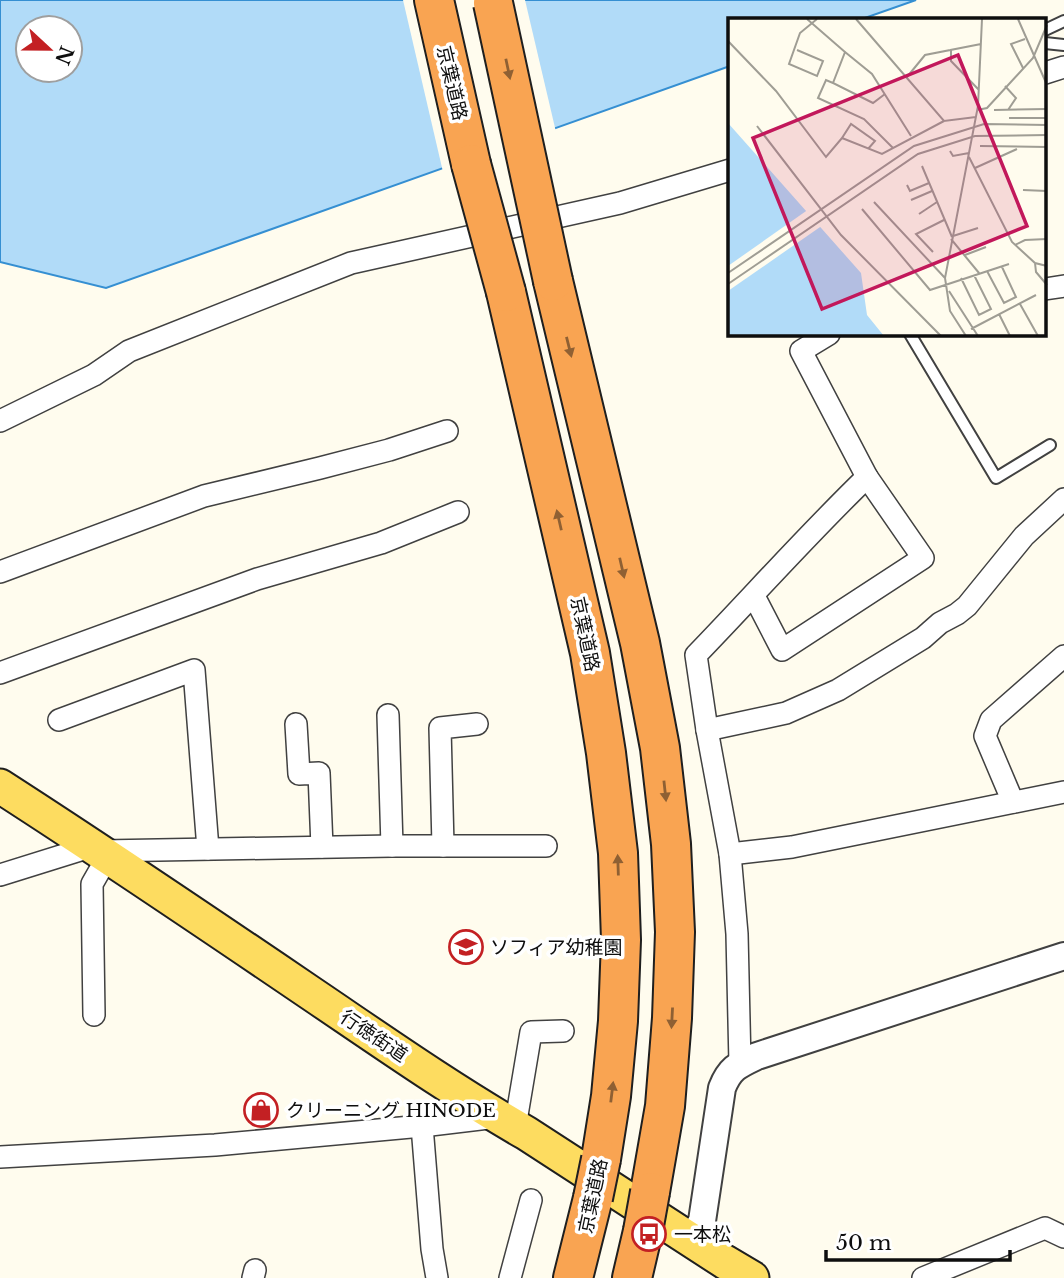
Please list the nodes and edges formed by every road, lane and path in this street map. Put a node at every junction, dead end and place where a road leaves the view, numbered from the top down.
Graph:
1 (434, 0) edge
2 (493, 0) edge
3 (1064, 21) edge
4 (1046, 30) edge
5 (1046, 43) edge
6 (1064, 45) edge
7 (1064, 67) edge
8 (1046, 73) edge
9 (728, 171) edge
10 (1064, 286) edge
11 (1046, 289) edge
12 (821, 336) edge
13 (911, 336) edge
14 (795, 343) edge
15 (0, 421) edge
16 (447, 431) dead end
17 (1050, 445) dead end
18 (867, 477) junction
19 (1064, 499) edge
20 (458, 512) dead end
21 (0, 572) edge
22 (754, 596) junction
23 (1064, 656) edge
24 (0, 673) edge
25 (388, 715) dead end
26 (59, 720) dead end
27 (296, 724) dead end
28 (477, 724) dead end
29 (707, 730) junction
30 (0, 786) edge
31 (1064, 792) edge
32 (1013, 802) junction
33 (392, 846) junction
34 (443, 846) junction
35 (546, 846) dead end
36 (322, 847) junction
37 (208, 849) junction
38 (100, 851) junction
39 (730, 854) junction
40 (0, 875) edge
41 (1062, 963) edge
42 (94, 1015) dead end
43 (563, 1031) dead end
44 (740, 1064) junction
45 (506, 1122) junction
46 (422, 1126) junction
47 (0, 1157) edge
48 (531, 1200) dead end
49 (1064, 1237) edge
50 (691, 1240) junction
51 (732, 1273) edge
52 (633, 1275) edge
53 (438, 1278) edge
54 (510, 1278) edge
55 (573, 1278) edge
56 (923, 1278) edge

55 -> 1 highway, 京葉道路, bridge
2 -> 52 highway, bridge
3 - 4 lane
5 - 6 lane
7 - 8 street
9 - 15 street
10 - 11 street
12 - 14 street
13 - 17 lane
14 - 18 street
16 - 21 street
18 - 22 street
18 - 22 street
19 - 29 street
20 - 24 street
22 - 29 street
23 - 32 street
25 - 33 street
26 - 37 street
27 - 36 street
28 - 34 street
29 - 39 street
30 - 38 main road, 行徳街道
31 - 32 street
32 - 39 street
33 - 34 street
33 - 36 street
34 - 35 street
36 - 37 street
37 - 38 street
38 - 40 street
38 - 42 street
38 - 45 main road, 行徳街道
39 - 44 street
41 - 44 street
43 - 45 street
44 - 50 street
45 - 46 street
45 - 50 main road, 行徳街道
46 - 47 street
46 - 53 street
48 - 54 street
49 - 56 street
50 - 51 main road, 行徳街道

